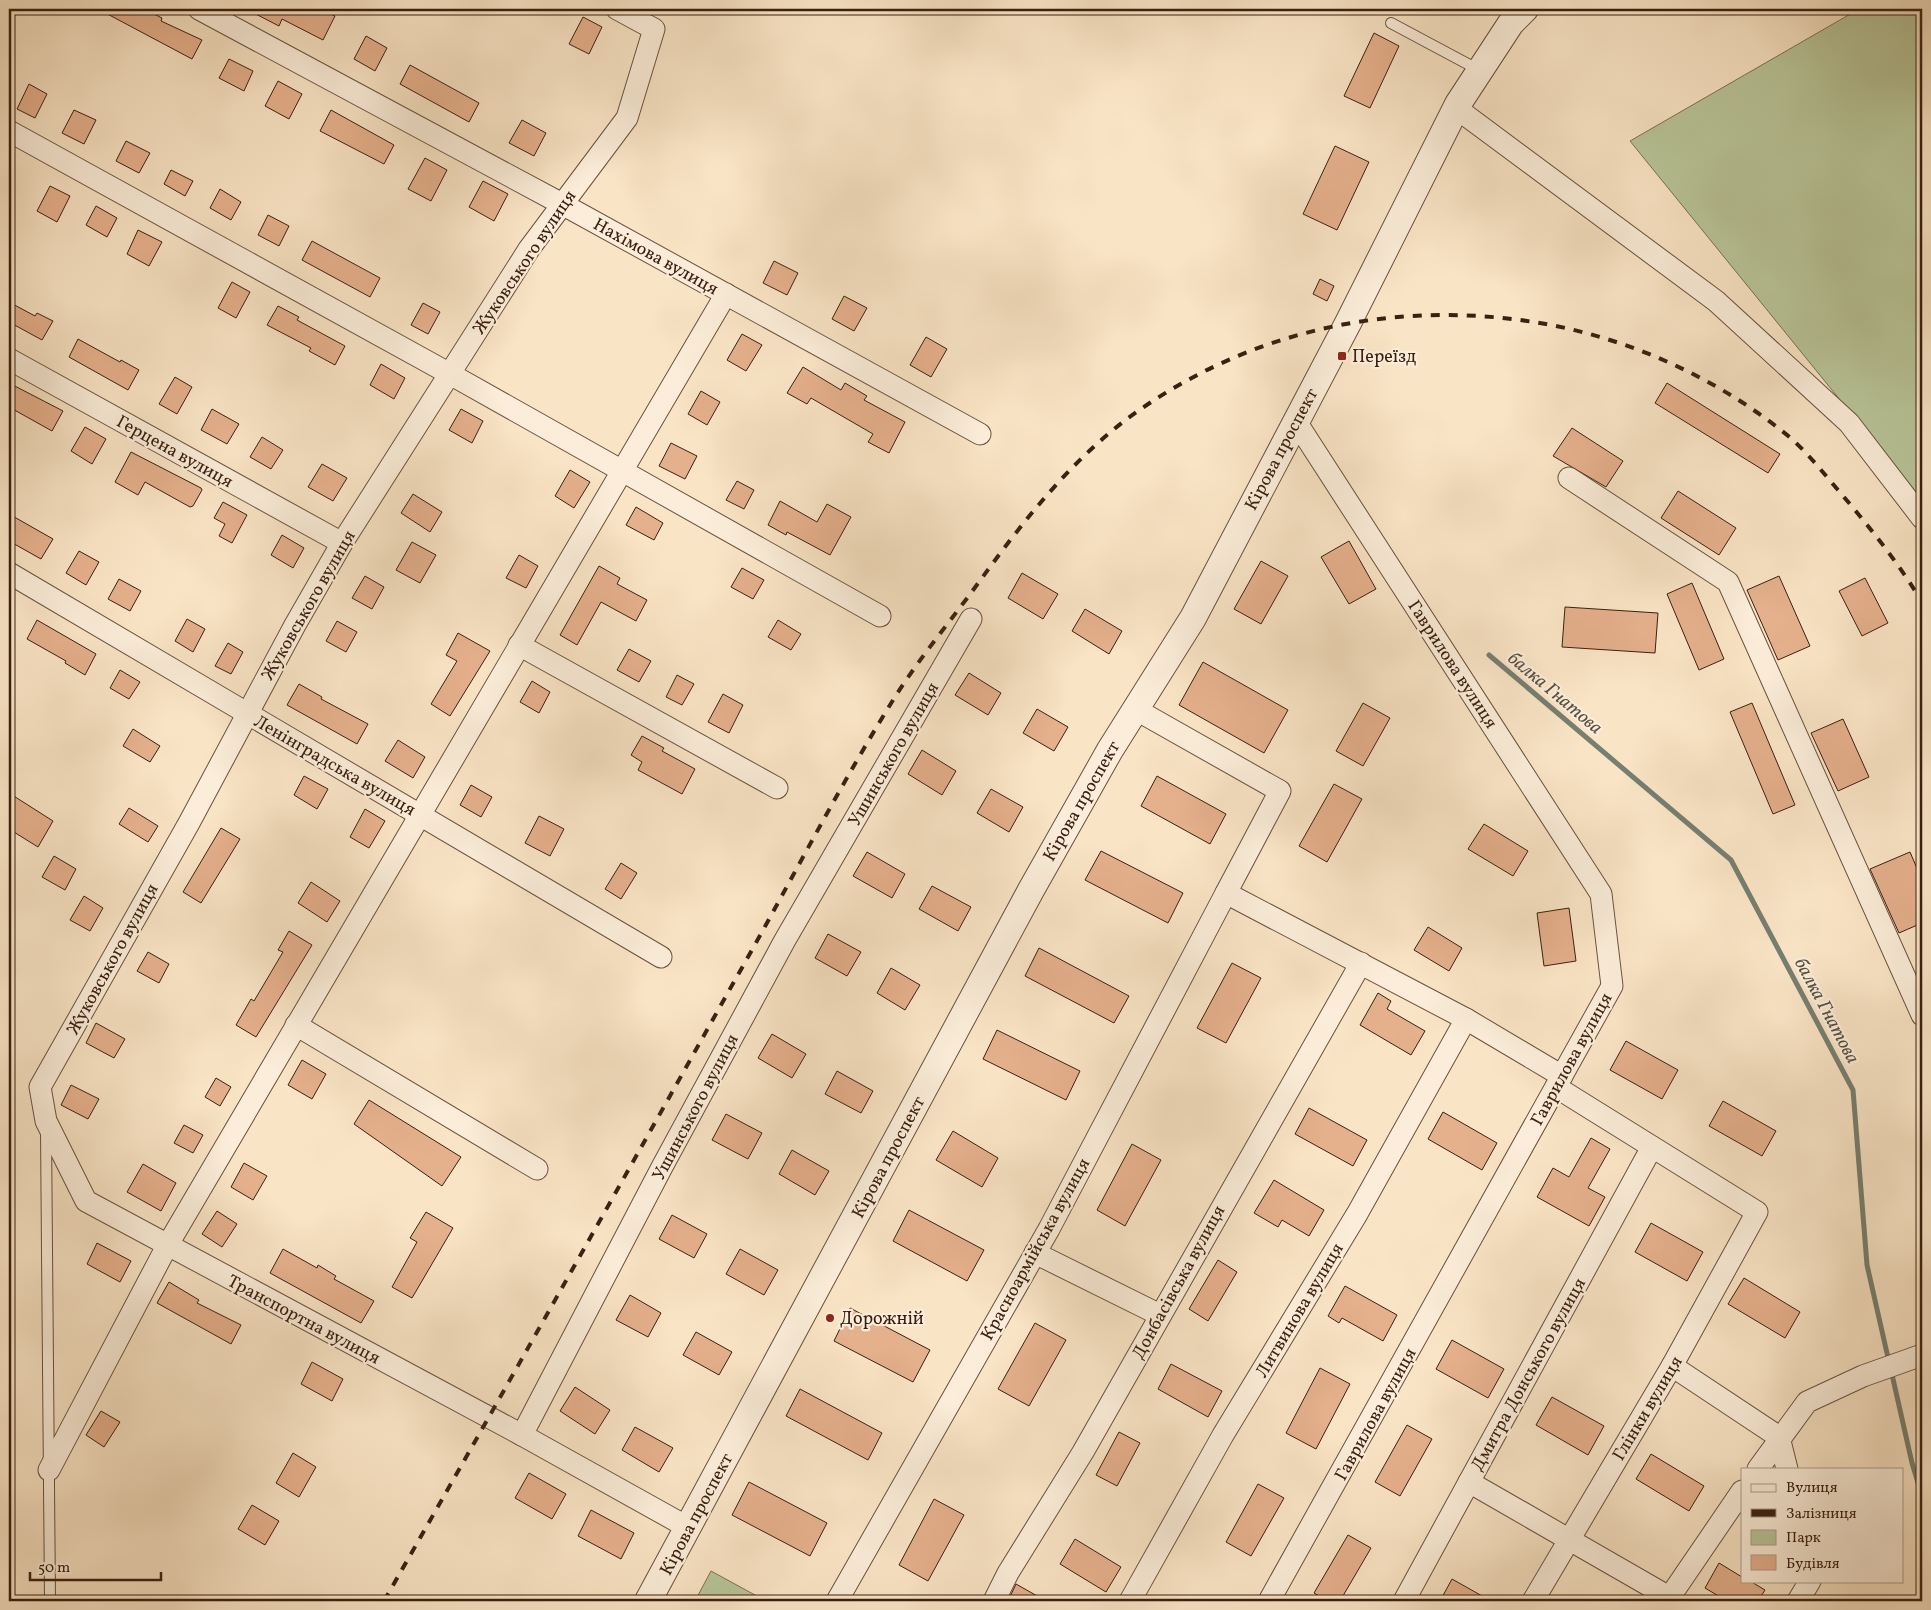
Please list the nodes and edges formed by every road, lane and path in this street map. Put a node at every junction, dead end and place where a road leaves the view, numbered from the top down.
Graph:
1 (199, 9) edge
2 (617, 9) edge
3 (1524, 9) edge
4 (1391, 24) dead end
5 (1479, 70) junction
6 (1456, 108) junction
7 (9, 131) edge
8 (562, 204) junction
9 (726, 294) junction
10 (9, 359) edge
11 (450, 374) junction
12 (1296, 420) junction
13 (980, 434) dead end
14 (622, 470) junction
15 (1569, 478) dead end
16 (1922, 518) edge
17 (342, 543) junction
18 (9, 573) edge
19 (880, 616) dead end
20 (971, 619) dead end
21 (520, 645) junction
22 (1135, 709) junction
23 (247, 714) junction
24 (777, 788) dead end
25 (420, 815) junction
26 (1226, 893) junction
27 (661, 957) dead end
28 (1361, 963) junction
29 (1922, 1015) edge
30 (1466, 1019) junction
31 (296, 1026) junction
32 (1559, 1081) junction
33 (46, 1121) junction
34 (1652, 1147) junction
35 (537, 1169) dead end
36 (86, 1201) joint
37 (167, 1246) junction
38 (1035, 1253) junction
39 (1160, 1315) junction
40 (1922, 1355) edge
41 (1672, 1366) junction
42 (522, 1435) junction
43 (1779, 1437) junction
44 (1759, 1468) edge
45 (1787, 1468) edge
46 (49, 1470) junction
47 (1469, 1482) junction
48 (1741, 1492) edge
49 (689, 1528) junction
50 (1570, 1538) junction
51 (1809, 1582) edge
52 (1814, 1582) edge
53 (1668, 1599) edge
54 (50, 1601) edge
55 (648, 1601) edge
56 (837, 1601) edge
57 (994, 1601) edge
58 (1130, 1601) edge
59 (1269, 1601) edge
60 (1404, 1601) edge
61 (1534, 1601) edge
62 (1798, 1601) edge
63 (1818, 1601) edge

1 - 8 street, Нахімова вулиця
2 - 8 street, Жуковського вулиця
3 - 5 street, Кірова проспект
4 - 5 lane
5 - 6 street, Кірова проспект
6 - 12 street, Кірова проспект
6 - 16 street
7 - 11 street
8 - 9 street, Нахімова вулиця
8 - 11 street, Жуковського вулиця
9 - 13 street, Нахімова вулиця
9 - 14 street
10 - 17 street, Герцена вулиця
11 - 14 street
11 - 17 street, Жуковського вулиця
12 - 22 street, Кірова проспект
12 - 32 street, Гаврилова вулиця
14 - 19 street
14 - 21 street
15 - 29 street
17 - 23 street, Жуковського вулиця
18 - 23 street, Ленінградська вулиця
20 - 42 street, Ушинського вулиця
21 - 24 street
21 - 25 street
22 - 26 street, Красноармійська вулиця
22 - 49 street, Кірова проспект
23 - 25 street, Ленінградська вулиця
23 - 33 street, Жуковського вулиця
25 - 27 street, Ленінградська вулиця
25 - 31 street
26 - 28 street
26 - 38 street, Красноармійська вулиця
28 - 30 street
28 - 39 street, Донбасівська вулиця
30 - 32 street
30 - 58 street, Литвинова вулиця
31 - 35 street
31 - 37 street
32 - 34 street
32 - 59 street, Гаврилова вулиця
33 - 36 street, Жуковського вулиця
33 - 46 lane
34 - 41 street, Глінки вулиця
34 - 47 street, Дмитра Донського вулиця
36 - 37 street, Транспортна вулиця
37 - 42 street, Транспортна вулиця
37 - 46 street
38 - 39 street
38 - 56 street, Красноармійська вулиця
39 - 57 street, Донбасівська вулиця
40 - 43 street
41 - 43 street
41 - 50 street, Глінки вулиця
42 - 49 street
43 - 44 street
43 - 45 street
46 - 54 lane
47 - 50 street
47 - 60 street, Дмитра Донського вулиця
48 - 53 street
49 - 55 street, Кірова проспект
50 - 53 street
50 - 61 street, Глінки вулиця
51 - 62 street
52 - 63 street

